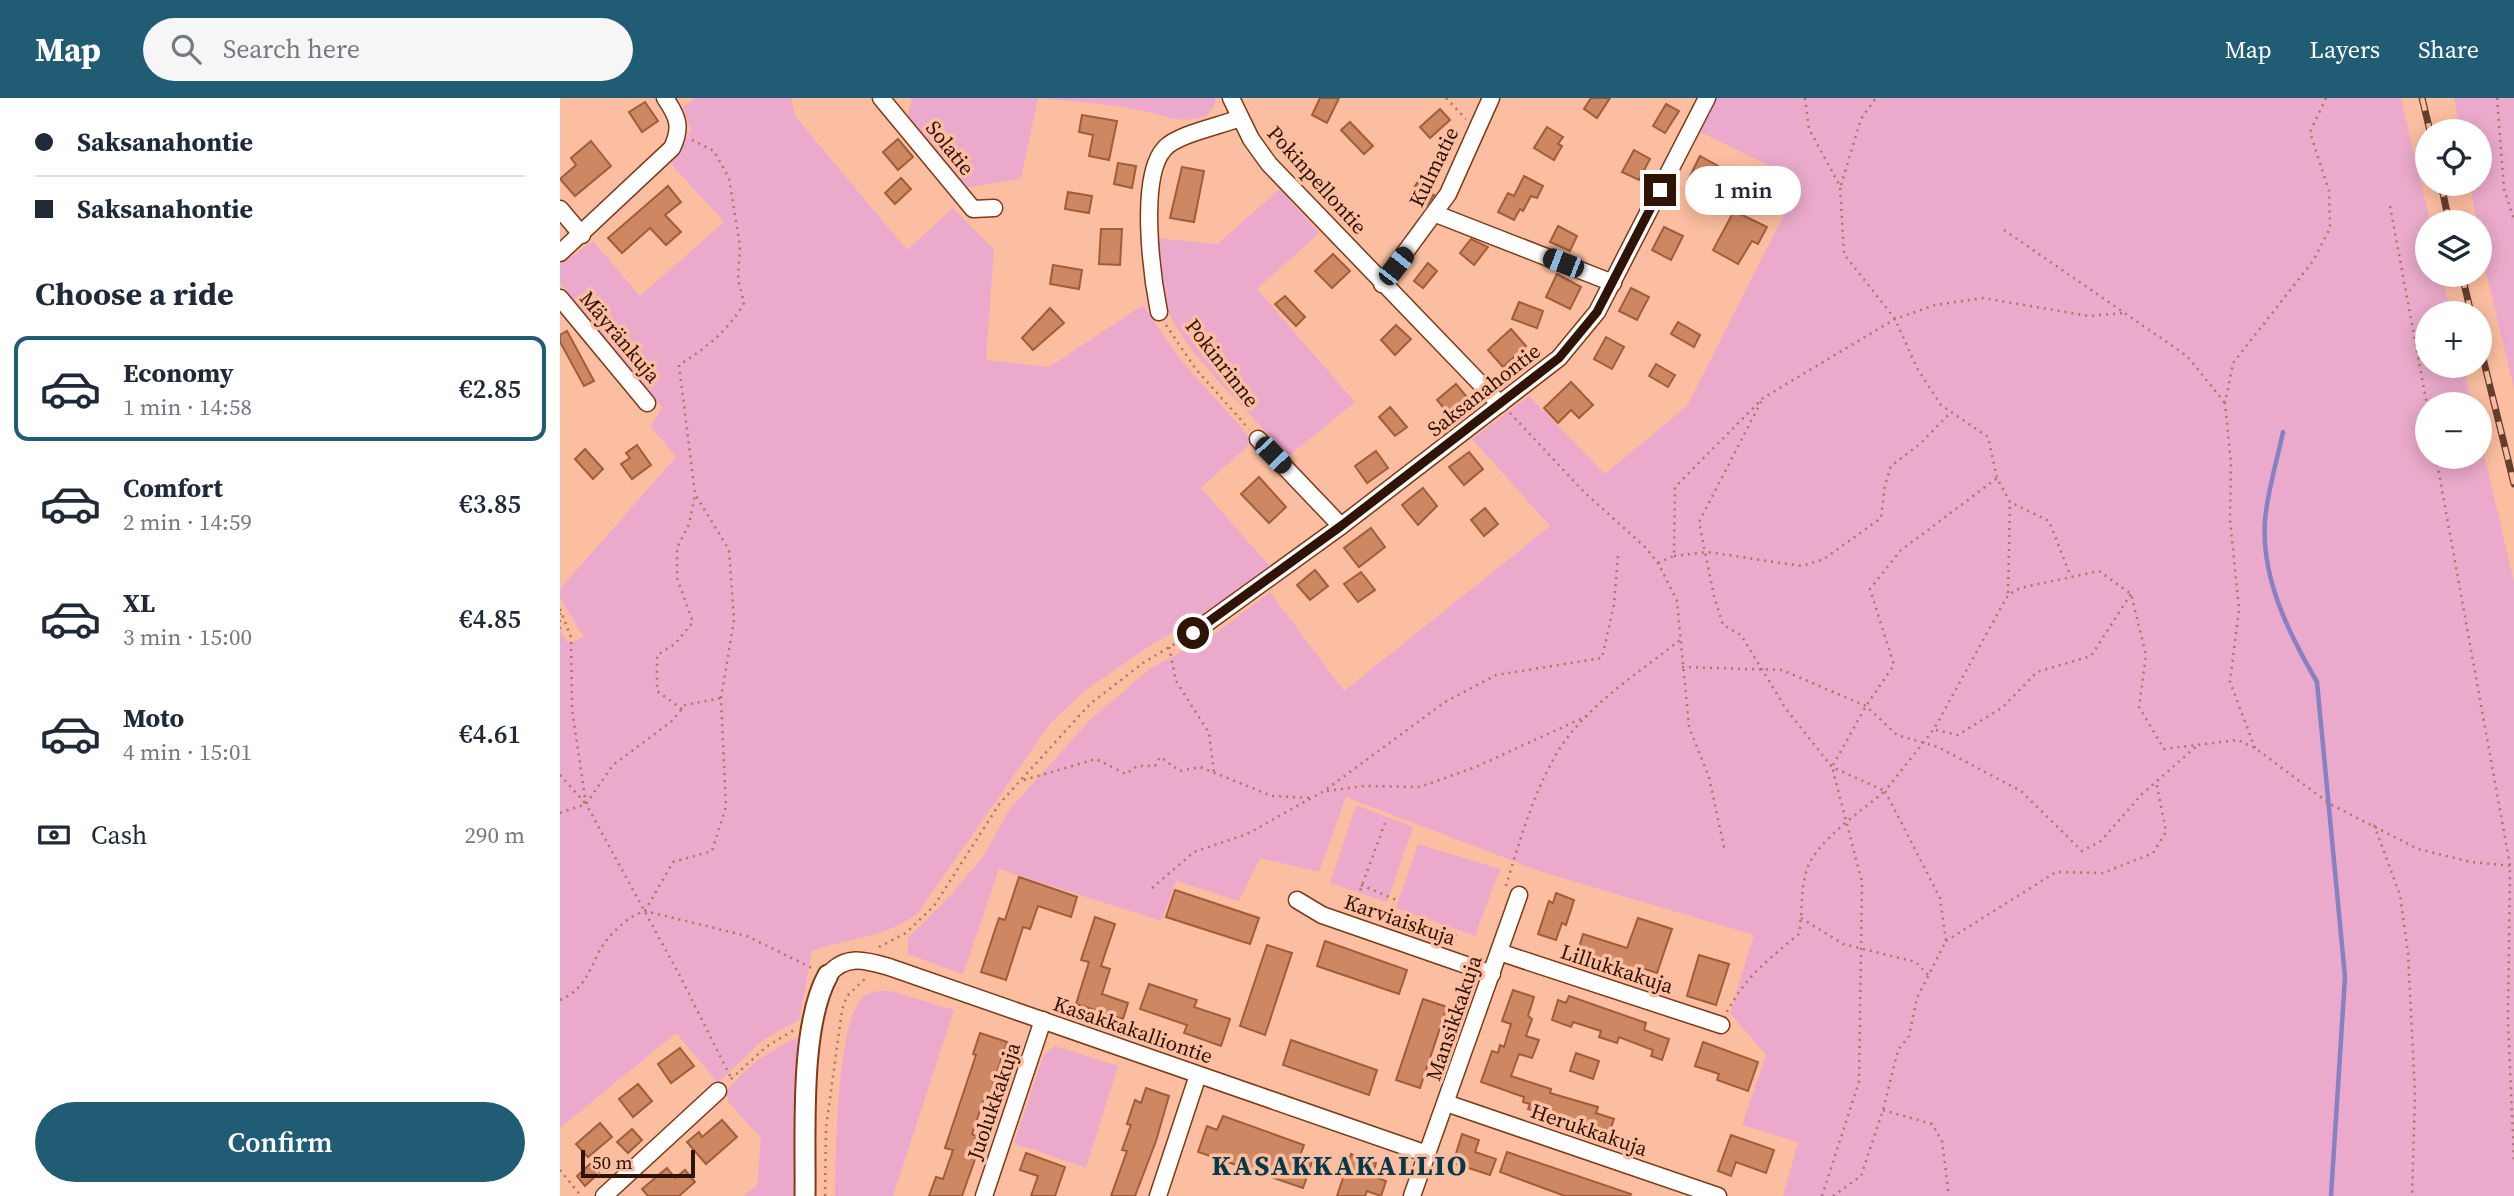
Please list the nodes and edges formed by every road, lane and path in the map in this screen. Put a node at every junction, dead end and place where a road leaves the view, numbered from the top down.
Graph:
1 (665, 98) edge
2 (881, 98) edge
3 (1231, 98) edge
4 (1446, 98) edge
5 (1491, 98) edge
6 (1707, 98) edge
7 (1805, 98) edge
8 (1876, 98) edge
9 (2326, 98) edge
10 (2497, 98) edge
11 (1240, 118) junction
12 (1475, 130) junction
13 (678, 134) junction
14 (1840, 186) junction
15 (2390, 206) dead end
16 (994, 208) dead end
17 (560, 209) edge
18 (1436, 214) junction
19 (2514, 220) edge
20 (2004, 230) dead end
21 (582, 235) junction
22 (560, 253) edge
23 (1613, 283) junction
24 (1382, 284) junction
25 (560, 298) edge
26 (1160, 312) joint
27 (2124, 313) junction
28 (1895, 319) junction
29 (2425, 392) edge
30 (1763, 397) junction
31 (647, 403) dead end
32 (2225, 403) junction
33 (1500, 404) junction
34 (1951, 412) junction
35 (1258, 439) joint
36 (2438, 469) edge
37 (1997, 478) junction
38 (695, 494) junction
39 (2010, 502) junction
40 (1341, 526) junction
41 (1707, 552) junction
42 (1618, 555) dead end
43 (1674, 556) junction
44 (1658, 563) junction
45 (2072, 578) junction
46 (2008, 594) junction
47 (2132, 594) junction
48 (560, 610) edge
49 (560, 629) edge
50 (1193, 633) joint
51 (1680, 640) junction
52 (1169, 646) junction
53 (1682, 667) junction
54 (1760, 669) junction
55 (721, 698) junction
56 (1866, 706) junction
57 (682, 709) junction
58 (1591, 714) junction
59 (1934, 729) junction
60 (1925, 743) junction
61 (2199, 744) junction
62 (2255, 748) junction
63 (1832, 767) junction
64 (1214, 773) junction
65 (560, 775) edge
66 (1023, 780) junction
67 (2156, 781) junction
68 (1324, 792) junction
69 (1885, 792) junction
70 (1311, 798) junction
71 (586, 804) junction
72 (560, 813) edge
73 (1385, 823) dead end
74 (1846, 823) junction
75 (2374, 825) junction
76 (1725, 852) dead end
77 (2512, 866) edge
78 (1361, 885) junction
79 (1152, 888) dead end
80 (1511, 896) joint
81 (1297, 900) dead end
82 (1399, 901) dead end
83 (645, 911) junction
84 (1801, 918) junction
85 (1349, 924) junction
86 (1946, 941) junction
87 (1499, 952) junction
88 (875, 954) dead end
89 (1492, 974) junction
90 (828, 975) junction
91 (1928, 975) junction
92 (867, 979) dead end
93 (561, 1000) edge
94 (1043, 1020) junction
95 (1721, 1025) joint
96 (803, 1028) dead end
97 (831, 1030) dead end
98 (839, 1031) junction
99 (1198, 1075) junction
100 (732, 1079) junction
101 (718, 1091) joint
102 (1446, 1103) junction
103 (1883, 1110) junction
104 (1427, 1154) junction
105 (2514, 1160) edge
106 (560, 1170) edge
107 (581, 1196) edge
108 (604, 1196) edge
109 (805, 1196) edge
110 (825, 1196) edge
111 (984, 1196) edge
112 (1158, 1196) edge
113 (1412, 1196) edge
114 (1718, 1196) edge
115 (1822, 1196) edge
116 (1833, 1196) edge
117 (1949, 1196) edge
118 (2412, 1196) edge

1 - 13 street
2 - 16 street, Solatie
3 - 11 street, Pokinpellontie
4 - 12 path
5 - 12 street, Kulmatie
6 - 23 street, Saksanahontie
7 - 14 path
8 - 14 path
9 - 32 path
10 - 19 path
11 - 24 street, Pokinpellontie
11 - 26 street, Pokinrinne
12 - 18 street, Kulmatie
13 - 21 street
13 - 38 path
14 - 28 path
15 - 29 path
17 - 21 street
18 - 23 street
18 - 24 street, Kulmatie
20 - 27 path
21 - 22 street
23 - 33 street, Saksanahontie
24 - 33 street, Pokinpellontie
25 - 31 street, Mäyränkuja
26 - 35 path, Pokinrinne
27 - 28 path
27 - 32 path
28 - 30 path
28 - 34 path
30 - 41 path
30 - 43 path
32 - 62 path
33 - 40 street, Saksanahontie
33 - 44 path
34 - 37 path
34 - 41 path
35 - 40 street, Pokinrinne
36 - 77 path
37 - 39 path
37 - 56 path
38 - 55 path
38 - 57 path
39 - 45 path
39 - 46 path
40 - 50 street, Saksanahontie
41 - 43 path
41 - 54 path
42 - 68 path
43 - 44 path
44 - 51 path
45 - 46 path
45 - 47 path
46 - 59 path
47 - 59 path
47 - 61 path
48 - 49 path
48 - 71 path
50 - 52 path
51 - 53 path
51 - 58 path
52 - 64 path
52 - 66 path
53 - 54 path
53 - 76 path
54 - 56 path
54 - 63 path
55 - 57 path
55 - 83 path
56 - 60 path
56 - 63 path
57 - 71 path
58 - 68 path
58 - 80 path
59 - 60 path
60 - 67 path
60 - 69 path
61 - 62 path
61 - 67 path
62 - 75 path
63 - 69 path
63 - 74 path
64 - 66 path
64 - 70 path
65 - 71 path
66 - 88 path
67 - 86 path
68 - 70 path
69 - 74 path
69 - 86 path
70 - 79 path
71 - 72 path
71 - 83 path
73 - 78 path
74 - 84 path
74 - 115 path
75 - 77 path
75 - 118 path
77 - 105 path
78 - 82 path
78 - 85 path
80 - 87 street, Mansikkakuja
81 - 85 street, Karviaiskuja
83 - 90 path
83 - 93 path
83 - 100 path
84 - 91 path
84 - 95 path
85 - 89 street, Karviaiskuja
86 - 91 path
87 - 89 street, Mansikkakuja
87 - 95 street, Lillukkakuja
89 - 102 street, Mansikkakuja
90 - 94 street, Kasakkakalliontie
90 - 109 street
91 - 103 path
92 - 98 path
94 - 99 street, Kasakkakalliontie
94 - 111 street, Juolukkakuja
96 - 100 path
97 - 98 path
98 - 110 path
99 - 104 street, Kasakkakalliontie
99 - 112 street
100 - 101 path
101 - 108 street
102 - 104 street, Mansikkakuja
102 - 114 street, Herukkakuja
103 - 116 path
103 - 117 path
104 - 113 street, Mansikkakuja
106 - 107 path

